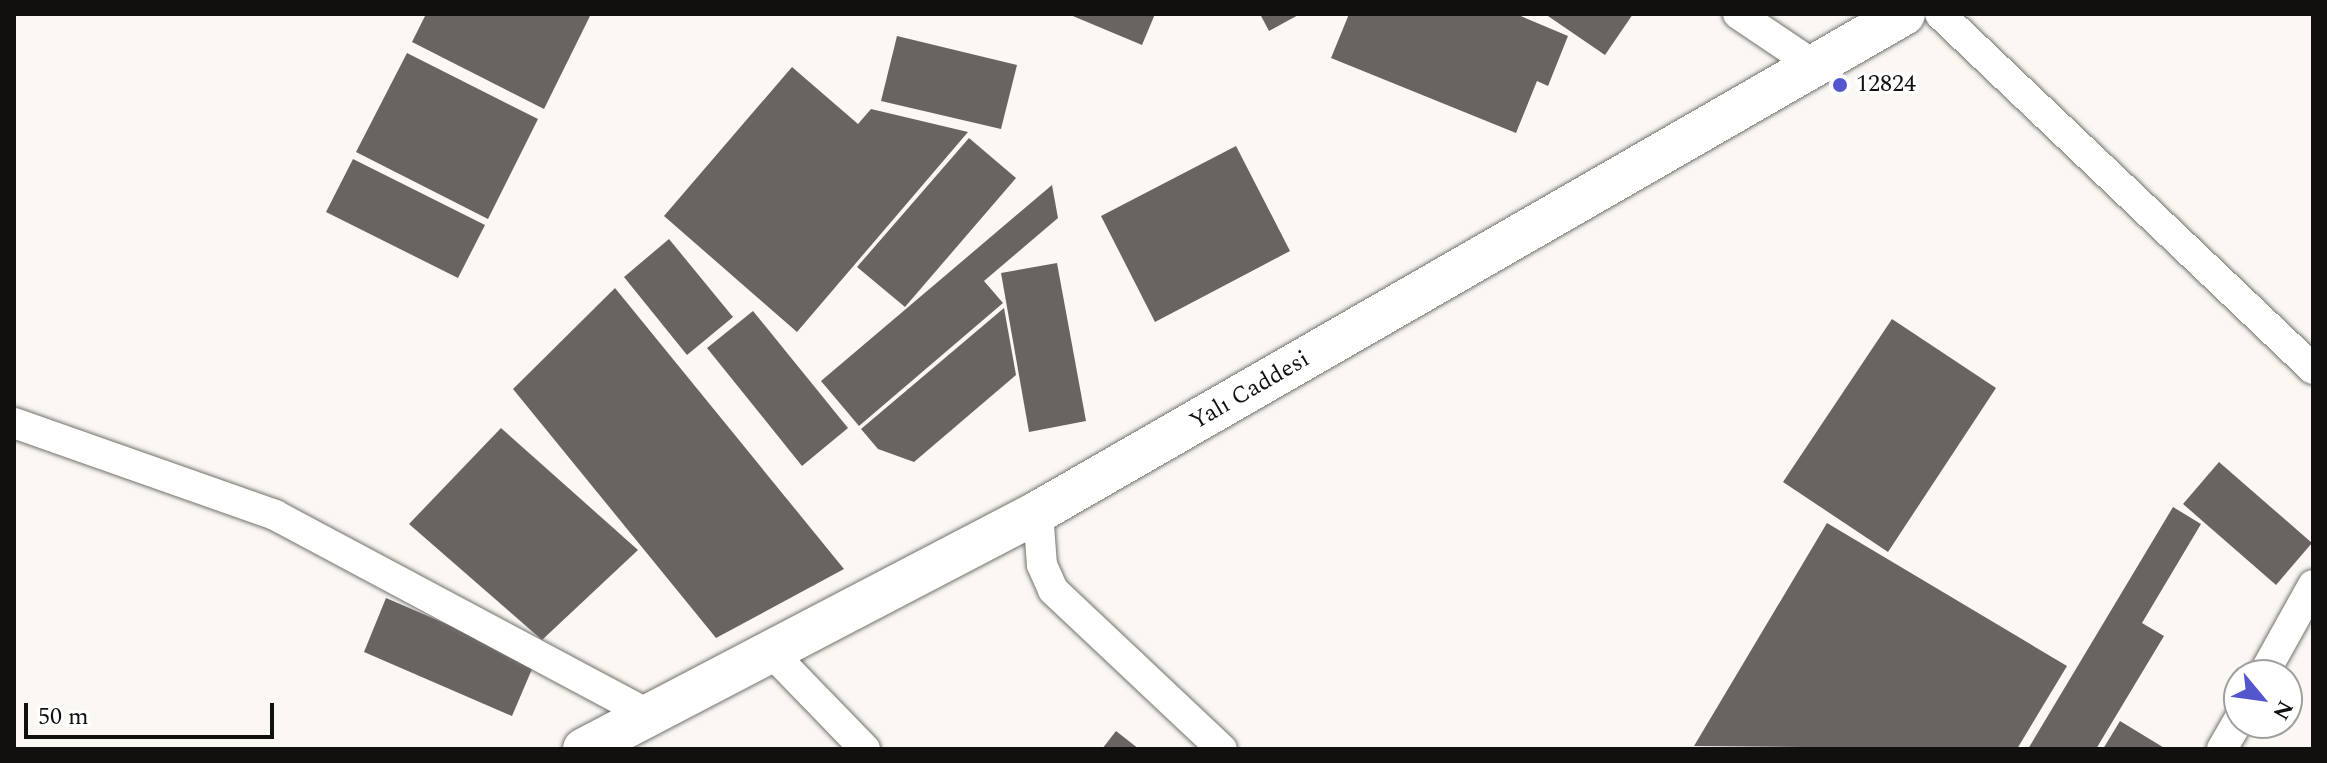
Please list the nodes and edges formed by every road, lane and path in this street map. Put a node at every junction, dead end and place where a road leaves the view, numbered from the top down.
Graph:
1 (1738, 14) edge
2 (1904, 14) edge
3 (1940, 14) edge
4 (1817, 67) junction
5 (2313, 369) edge
6 (14, 423) edge
7 (1038, 512) junction
8 (2313, 585) edge
9 (771, 652) junction
10 (2272, 659) edge
11 (650, 715) junction
12 (584, 749) edge
13 (865, 749) edge
14 (1222, 749) edge

1 - 4 street
2 - 4 street, Yalı Caddesi
3 - 5 street
4 - 7 street, Yalı Caddesi
6 - 11 street
7 - 9 street, Yalı Caddesi
7 - 14 street
8 - 10 street
9 - 11 street, Yalı Caddesi
9 - 13 street
11 - 12 street, Yalı Caddesi

